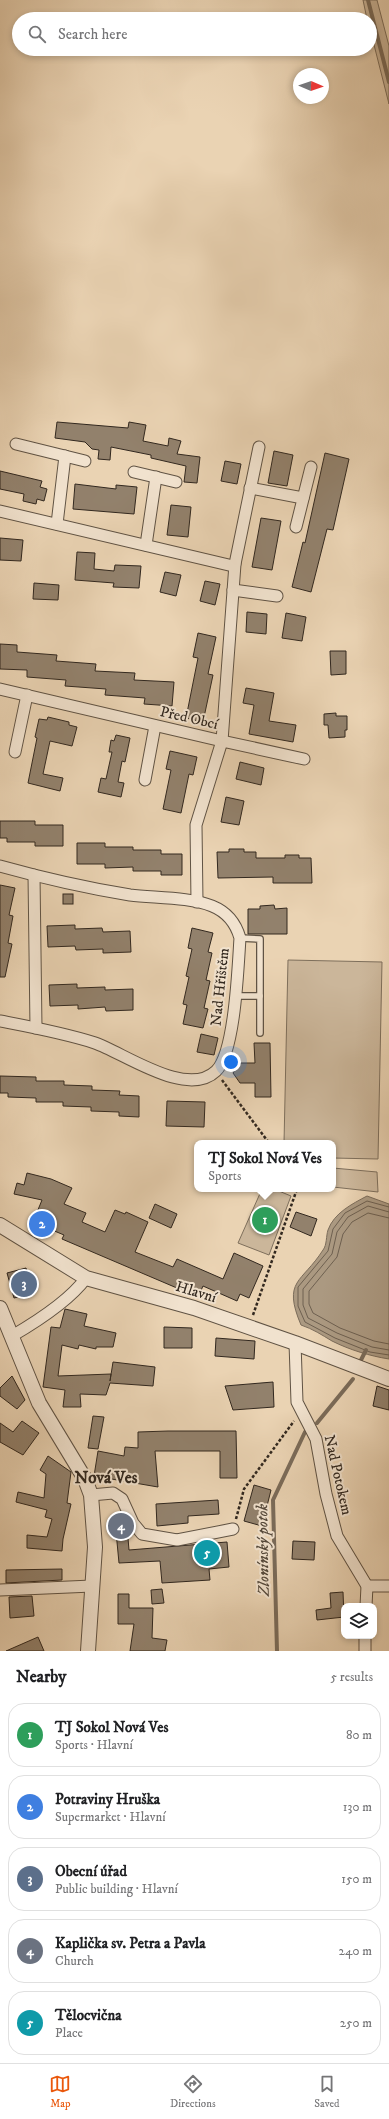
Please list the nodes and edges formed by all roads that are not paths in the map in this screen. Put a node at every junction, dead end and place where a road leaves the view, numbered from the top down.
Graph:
1 (16, 444) dead end
2 (259, 447) dead end
3 (65, 456) junction
4 (85, 461) dead end
5 (311, 467) dead end
6 (134, 472) dead end
7 (156, 477) junction
8 (176, 482) dead end
9 (250, 488) junction
10 (303, 498) junction
11 (0, 511) edge
12 (57, 524) junction
13 (296, 527) dead end
14 (146, 545) junction
15 (235, 564) junction
16 (233, 590) junction
17 (277, 596) dead end
18 (0, 689) edge
19 (27, 695) junction
20 (155, 726) junction
21 (222, 742) junction
22 (15, 752) dead end
23 (304, 759) dead end
24 (145, 780) dead end
25 (0, 866) edge
26 (34, 875) junction
27 (196, 902) junction
28 (240, 938) junction
29 (235, 996) junction
30 (260, 996) junction
31 (0, 1021) edge
32 (36, 1028) junction
33 (260, 1033) dead end
34 (0, 1226) edge
35 (86, 1278) junction
36 (0, 1308) edge
37 (12, 1336) junction
38 (295, 1343) junction
39 (389, 1379) edge
40 (91, 1495) junction
41 (233, 1529) road end
42 (92, 1586) junction
43 (367, 1586) junction
44 (389, 1586) edge
45 (0, 1590) edge
46 (366, 1603) edge
47 (365, 1639) edge
48 (88, 1651) edge
49 (365, 1651) edge

1 - 3 street
2 - 9 street, Před Obcí
3 - 4 street
3 - 12 street
5 - 10 street
6 - 7 street
7 - 8 street
7 - 14 street
9 - 10 street
9 - 15 street, Před Obcí
10 - 13 street
11 - 12 street
12 - 14 street
14 - 15 street
15 - 16 street, Před Obcí
16 - 17 street
16 - 21 street, Před Obcí
18 - 19 street, Před Obcí
19 - 20 street, Před Obcí
19 - 22 street
20 - 21 street, Před Obcí
20 - 24 street
21 - 23 street
21 - 27 street
25 - 26 street, Nad Hřištěm
26 - 27 street, Nad Hřištěm
26 - 32 street
27 - 28 street, Nad Hřištěm
28 - 29 street, Nad Hřištěm
28 - 30 lane
29 - 30 lane
29 - 32 street, Nad Hřištěm
30 - 33 lane
31 - 32 street
34 - 35 street, Hlavní
35 - 37 street
35 - 38 street, Hlavní
36 - 37 street
37 - 40 street
38 - 39 street, Hlavní
38 - 43 street, Nad Potokem
40 - 41 street
40 - 42 street
42 - 45 street
42 - 48 street
43 - 44 street
43 - 46 street
47 - 49 street

